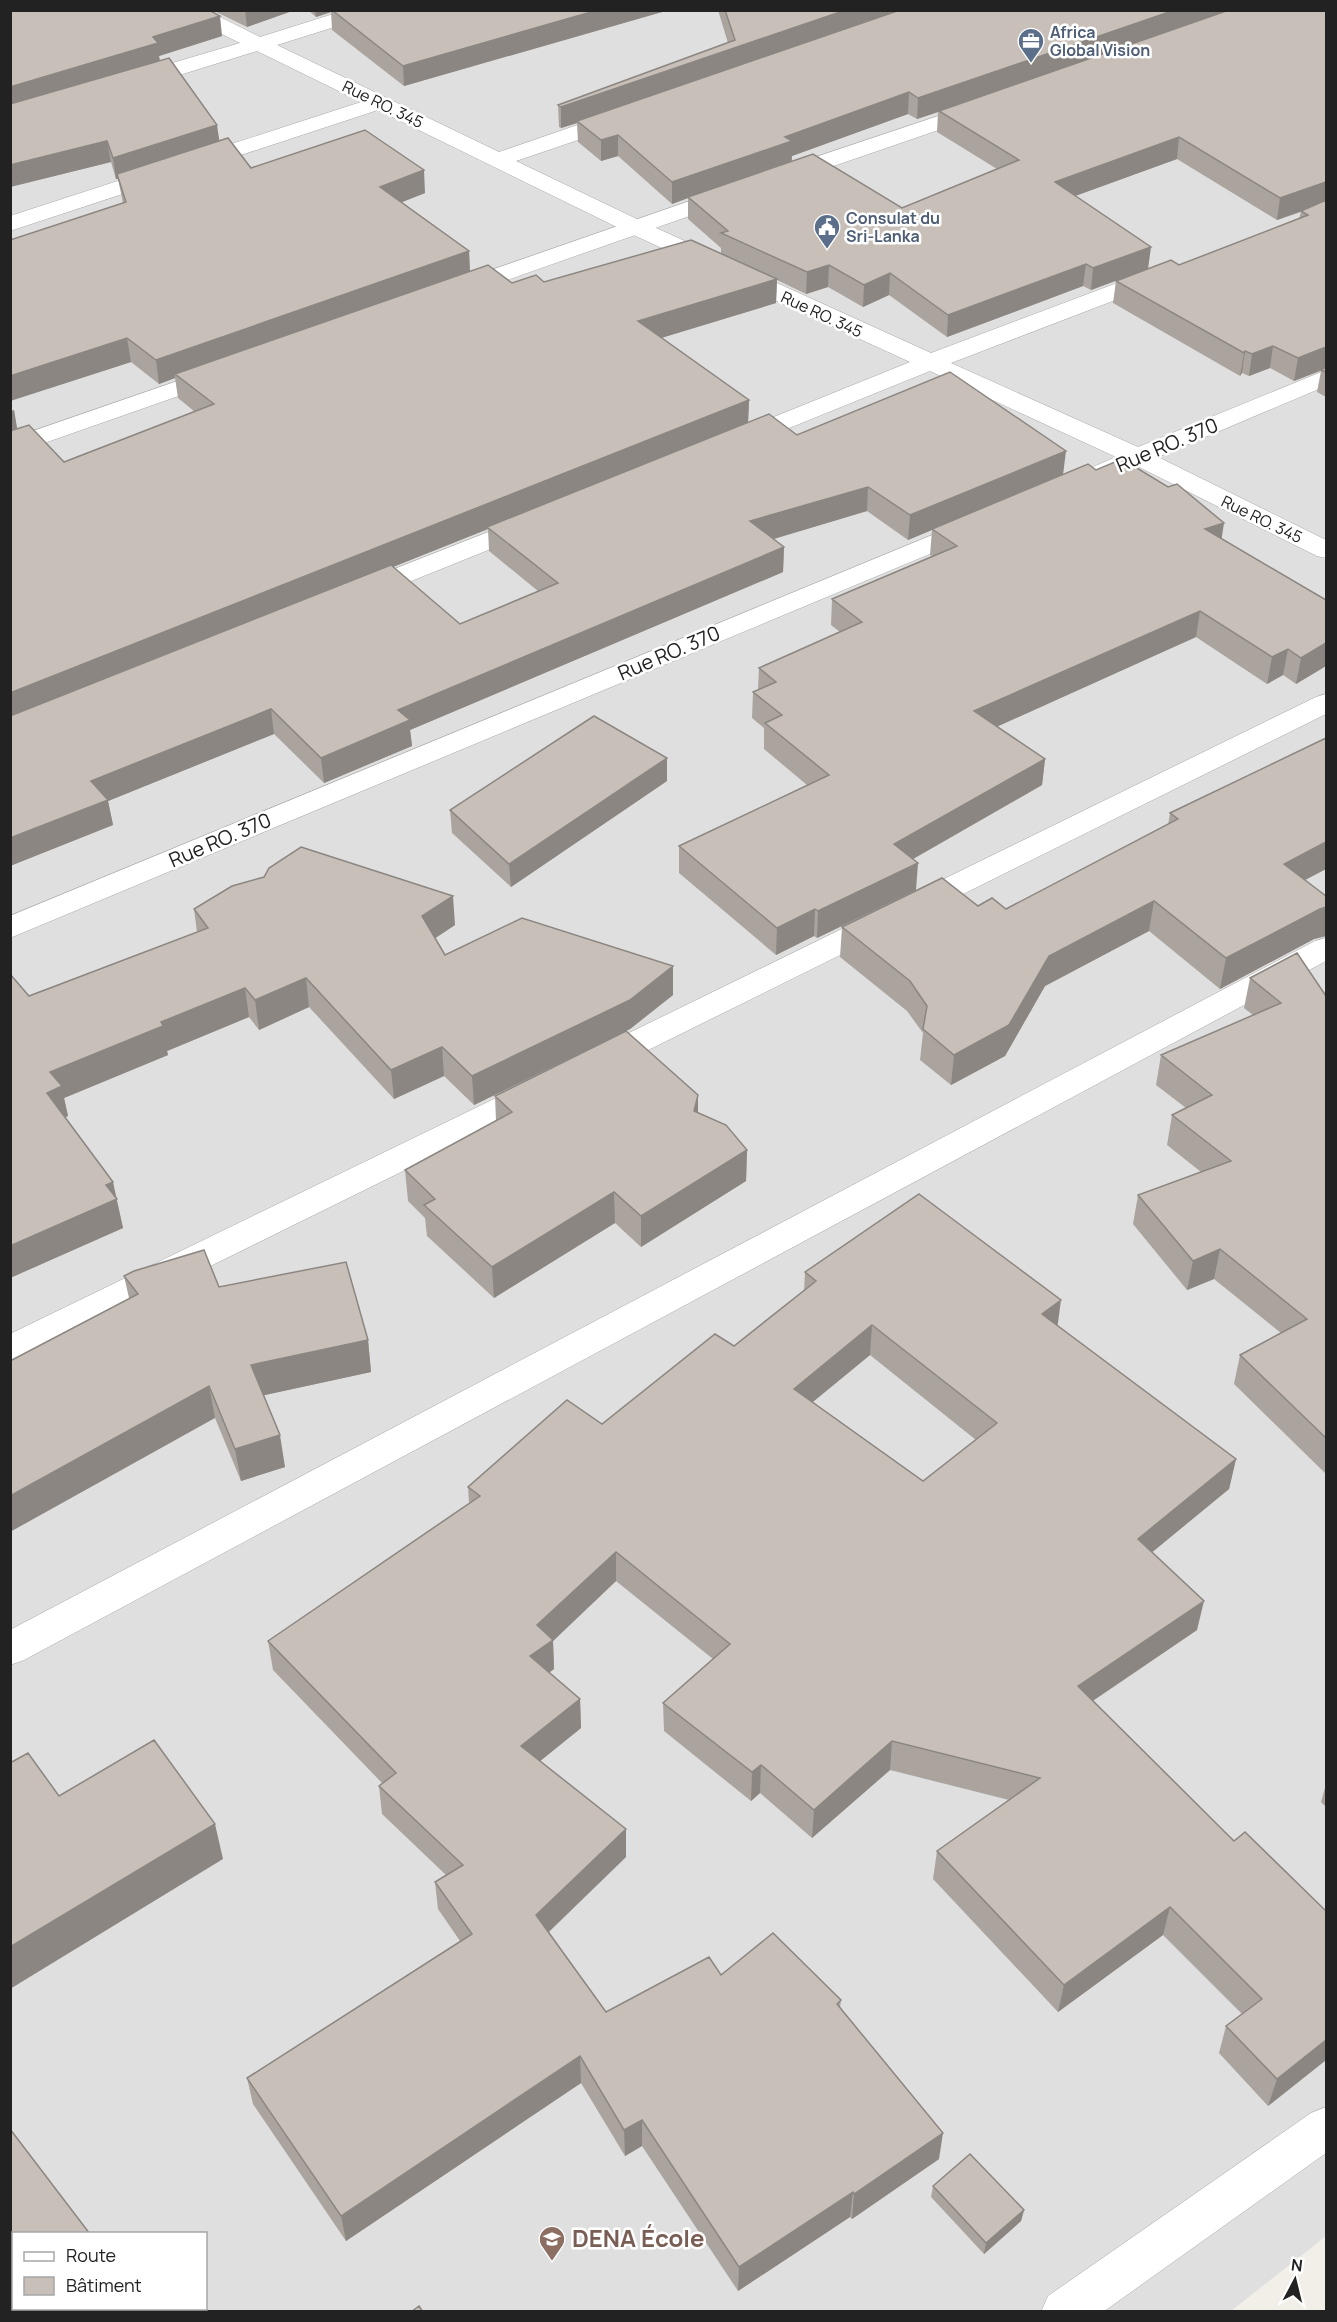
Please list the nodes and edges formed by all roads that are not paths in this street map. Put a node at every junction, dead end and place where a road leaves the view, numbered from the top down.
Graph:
1 (189, 10) edge
2 (369, 10) edge
3 (259, 44) junction
4 (112, 88) edge
5 (997, 102) edge
6 (380, 103) junction
7 (643, 110) edge
8 (497, 160) junction
9 (10, 224) edge
10 (634, 227) junction
11 (1183, 266) edge
12 (434, 298) edge
13 (928, 363) junction
14 (233, 369) edge
15 (1326, 377) edge
16 (10, 447) edge
17 (718, 448) edge
18 (1138, 457) junction
19 (1061, 490) edge
20 (552, 514) edge
21 (994, 517) edge
22 (1326, 550) edge
23 (342, 599) edge
24 (1326, 703) edge
25 (10, 927) edge
26 (1326, 948) edge
27 (10, 1350) edge
28 (10, 1648) edge
29 (1326, 2128) edge
30 (1065, 2312) edge

1 - 3 street, Rue RO. 345
2 - 3 street
3 - 4 street
3 - 6 street, Rue RO. 345
5 - 10 street
6 - 8 street, Rue RO. 345
6 - 9 street
7 - 8 street
8 - 10 street, Rue RO. 345
10 - 12 street
10 - 13 street, Rue RO. 345
11 - 13 street
13 - 17 street
13 - 18 street, Rue RO. 345
14 - 16 street
15 - 18 street, Rue RO. 370
18 - 19 street, Rue RO. 370
18 - 22 street, Rue RO. 345
20 - 23 street
21 - 25 street, Rue RO. 370
24 - 27 street
26 - 28 street
29 - 30 street

